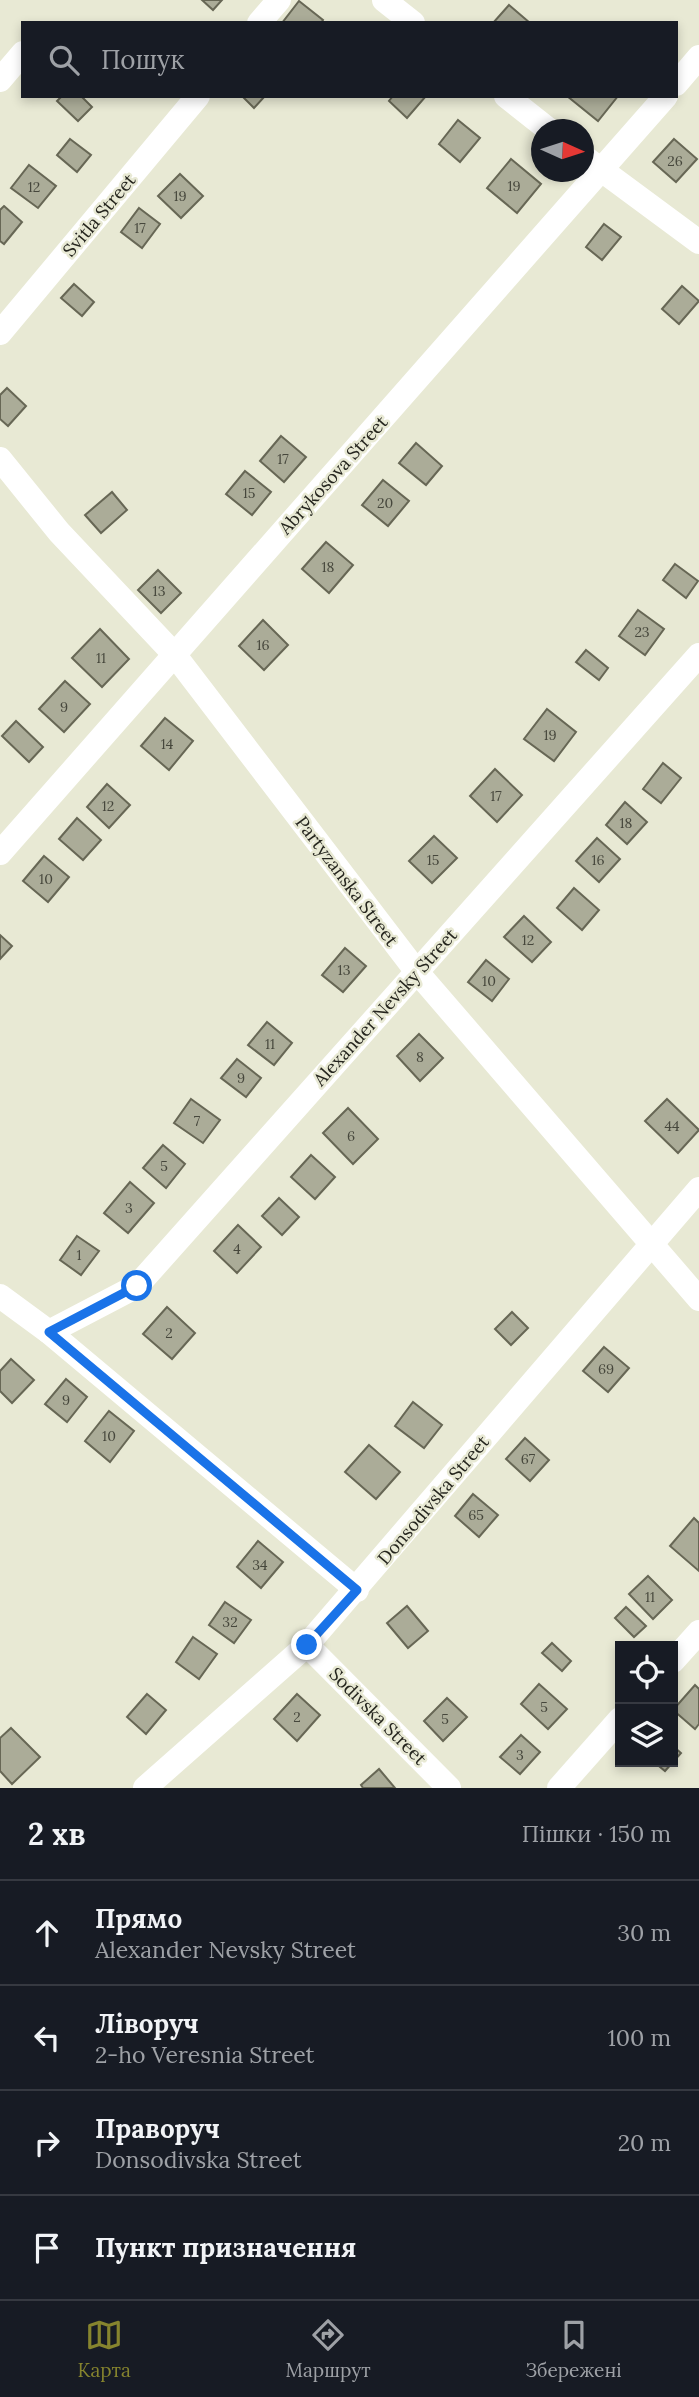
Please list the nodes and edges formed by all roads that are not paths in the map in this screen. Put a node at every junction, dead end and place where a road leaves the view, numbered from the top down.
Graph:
1 (278, 0) edge
2 (384, 0) edge
3 (262, 21) edge
4 (410, 21) edge
5 (21, 55) edge
6 (699, 57) edge
7 (0, 80) edge
8 (678, 82) edge
9 (196, 98) edge
10 (509, 98) edge
11 (664, 98) edge
12 (535, 119) edge
13 (594, 163) edge
14 (594, 165) edge
15 (578, 182) edge
16 (699, 242) edge
17 (0, 333) edge
18 (0, 458) edge
19 (174, 654) junction
20 (699, 655) edge
21 (0, 853) edge
22 (417, 972) junction
23 (699, 1189) edge
24 (650, 1244) junction
25 (0, 1296) edge
26 (699, 1298) edge
27 (49, 1332) junction
28 (357, 1590) junction
29 (699, 1632) edge
30 (307, 1645) junction
31 (678, 1655) edge
32 (615, 1726) edge
33 (145, 1788) edge
34 (449, 1788) edge
35 (559, 1788) edge

1 - 3 street
2 - 4 street
5 - 7 street
6 - 8 street
9 - 17 street, Svitla Street
10 - 12 street
11 - 13 street, Abrykosova Street
14 - 16 street
15 - 19 street, Abrykosova Street
18 - 19 street, Partyzanska Street
19 - 21 street, Abrykosova Street
19 - 22 street, Partyzanska Street
20 - 22 street, Alexander Nevsky Street
22 - 24 street, Partyzanska Street
22 - 27 street, Alexander Nevsky Street
23 - 24 street, Donsodivska Street
24 - 26 street, Partyzanska Street
24 - 28 street, Donsodivska Street
25 - 27 street
27 - 28 street
28 - 30 street, Donsodivska Street
29 - 31 street
30 - 33 street, Donsodivska Street
30 - 34 street, Sodivska Street
32 - 35 street

